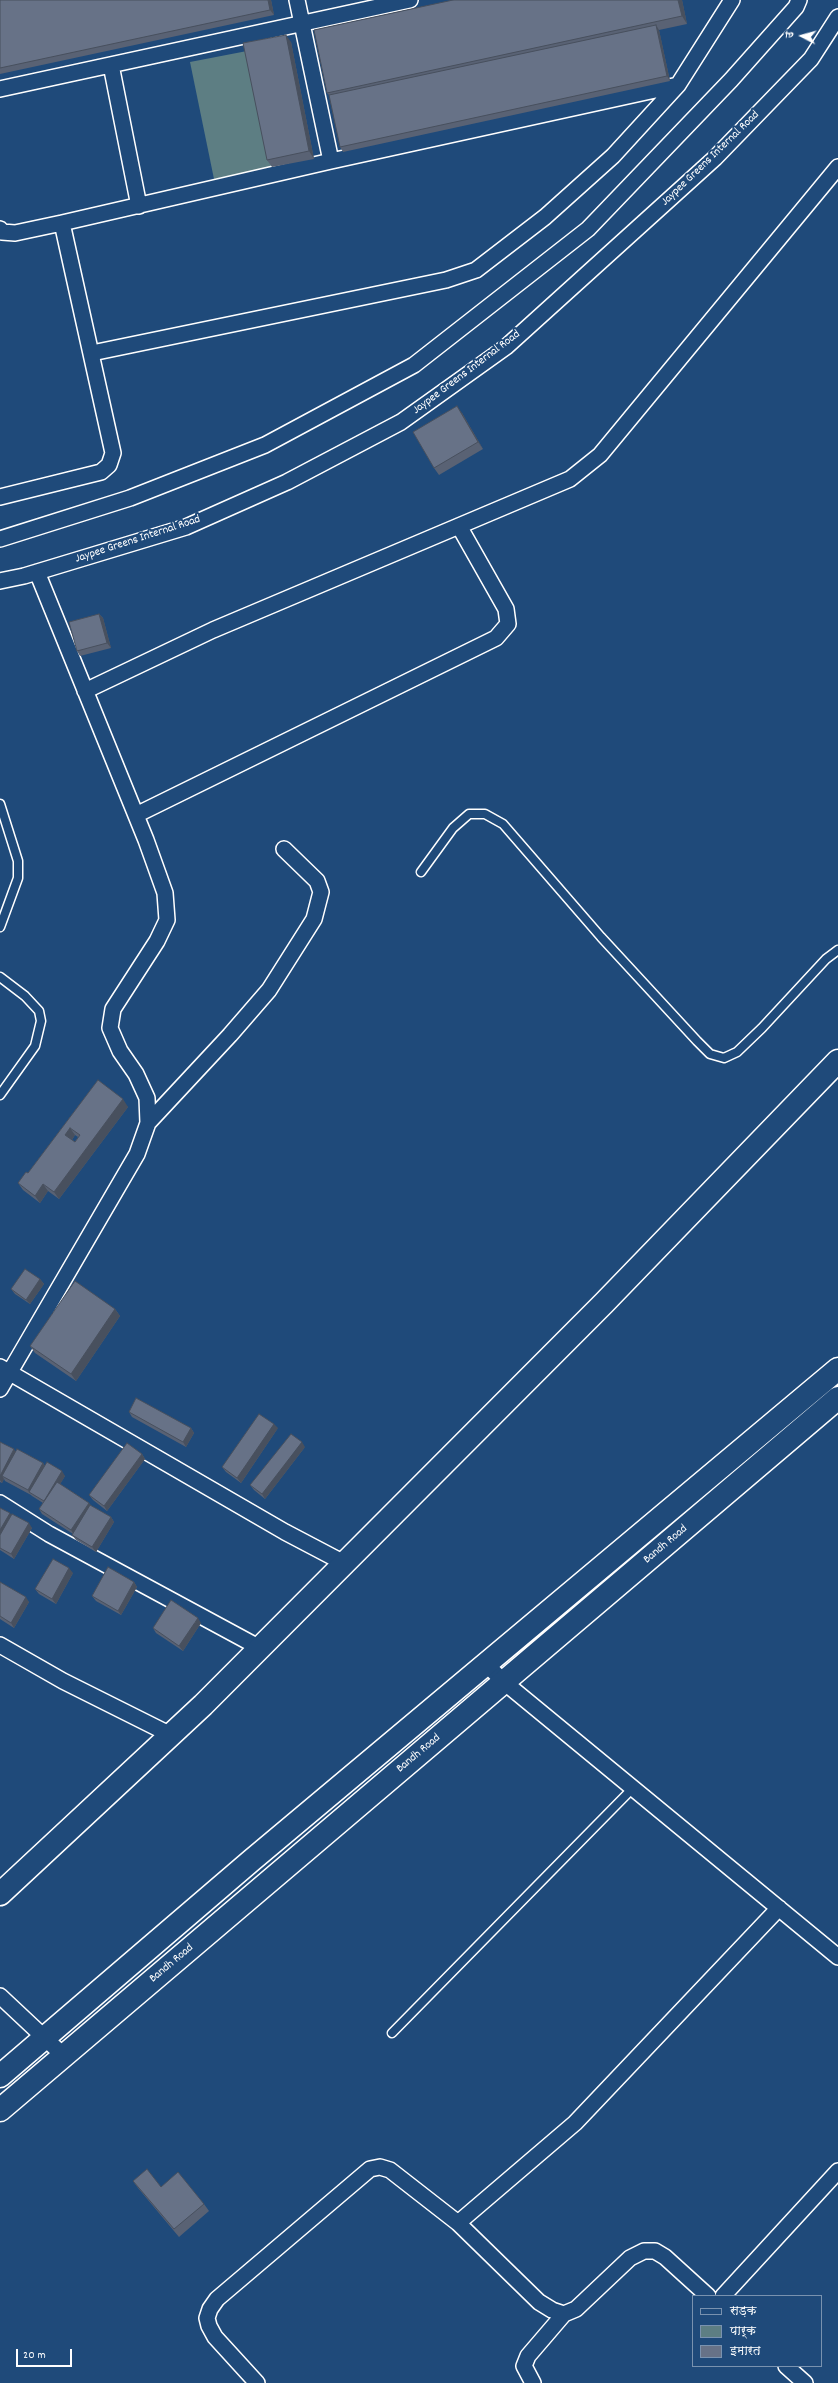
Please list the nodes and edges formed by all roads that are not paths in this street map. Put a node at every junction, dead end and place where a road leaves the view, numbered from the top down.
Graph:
1 (297, 0) edge
2 (410, 0) edge
3 (732, 0) edge
4 (799, 0) edge
5 (838, 17) edge
6 (302, 24) junction
7 (111, 65) junction
8 (678, 85) junction
9 (0, 89) edge
10 (331, 161) junction
11 (838, 167) edge
12 (139, 206) junction
13 (62, 223) junction
14 (0, 229) edge
15 (92, 353) junction
16 (0, 497) edge
17 (459, 526) junction
18 (0, 538) edge
19 (37, 572) junction
20 (0, 581) edge
21 (85, 691) junction
22 (0, 804) edge
23 (136, 815) junction
24 (284, 848) dead end
25 (421, 872) dead end
26 (0, 927) edge
27 (838, 950) edge
28 (0, 977) edge
29 (838, 1061) edge
30 (0, 1096) edge
31 (148, 1123) junction
32 (838, 1369) edge
33 (5, 1370) edge
34 (0, 1389) edge
35 (838, 1398) edge
36 (0, 1503) edge
37 (344, 1563) junction
38 (0, 1646) edge
39 (260, 1648) junction
40 (486, 1664) junction
41 (504, 1682) junction
42 (171, 1735) junction
43 (633, 1788) junction
44 (0, 1894) edge
45 (779, 1908) junction
46 (838, 1957) edge
47 (0, 1996) edge
48 (392, 2033) dead end
49 (45, 2038) junction
50 (64, 2056) junction
51 (0, 2076) edge
52 (0, 2110) edge
53 (838, 2171) edge
54 (458, 2223) junction
55 (707, 2295) edge
56 (724, 2295) edge
57 (564, 2314) junction
58 (787, 2367) edge
59 (257, 2383) edge
60 (534, 2383) edge
61 (805, 2383) edge

1 - 6 street
2 - 6 street
3 - 8 street
4 - 18 street
5 - 19 street, Jaypee Greens Internal Road
6 - 7 street
6 - 10 street
7 - 9 street
7 - 12 street
8 - 10 street
8 - 15 street
10 - 12 street
11 - 17 street
12 - 13 street
13 - 14 street
13 - 15 street
15 - 16 street
17 - 21 street
17 - 23 street
19 - 20 street, Jaypee Greens Internal Road
19 - 21 street
21 - 23 street
22 - 26 lane
23 - 31 street
24 - 31 street
25 - 27 lane
28 - 30 lane
29 - 37 main road
31 - 33 street
32 - 40 main road, Bandh Road
33 - 34 street
33 - 37 street
35 - 41 main road, Bandh Road
36 - 39 street
37 - 39 main road
38 - 42 street
39 - 42 main road
40 - 41 street
40 - 49 main road, Bandh Road
41 - 43 street
41 - 50 main road, Bandh Road
42 - 44 main road
43 - 45 street
43 - 48 lane
45 - 46 street
45 - 54 street
47 - 49 street
49 - 50 street
49 - 51 main road, Bandh Road
50 - 52 main road, Bandh Road
53 - 56 street
54 - 57 street
54 - 59 street
55 - 57 street
57 - 60 street
58 - 61 street

